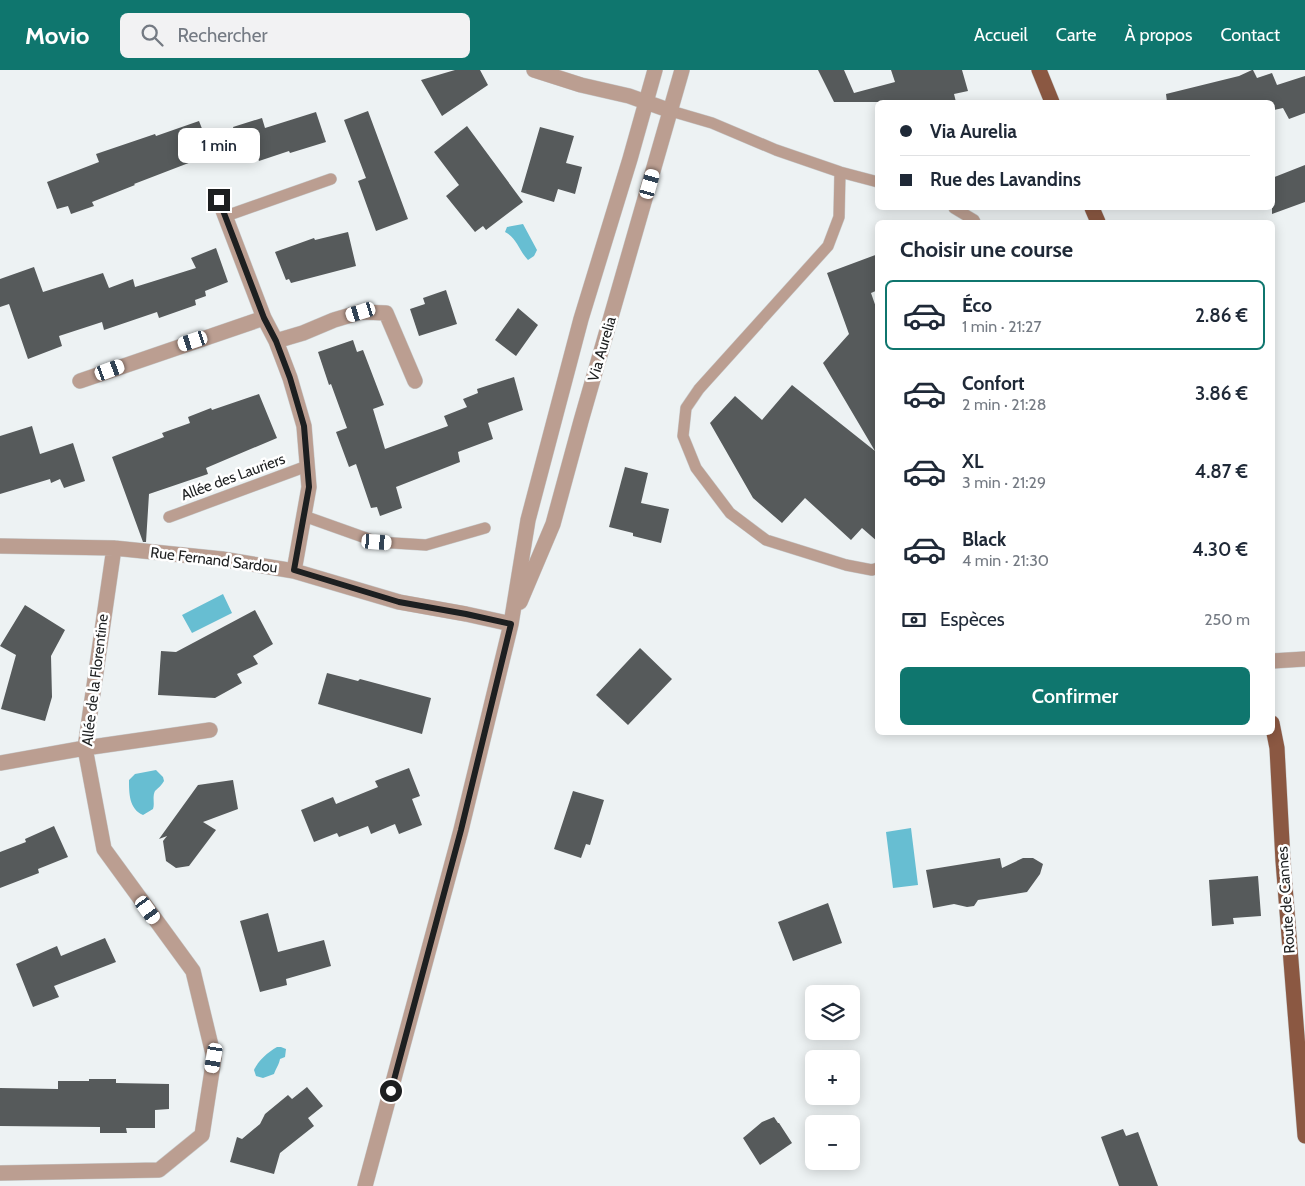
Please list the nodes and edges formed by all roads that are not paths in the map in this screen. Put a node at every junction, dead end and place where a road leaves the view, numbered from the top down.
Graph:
1 (534, 70) edge
2 (655, 70) edge
3 (682, 70) edge
4 (1039, 70) edge
5 (1051, 100) edge
6 (646, 102) junction
7 (671, 111) junction
8 (840, 172) junction
9 (332, 179) dead end
10 (875, 181) edge
11 (219, 200) dead end
12 (957, 210) edge
13 (226, 216) junction
14 (974, 220) edge
15 (264, 318) junction
16 (276, 341) junction
17 (80, 381) dead end
18 (415, 381) dead end
19 (307, 466) junction
20 (304, 516) junction
21 (169, 517) dead end
22 (485, 528) dead end
23 (0, 546) edge
24 (114, 548) junction
25 (875, 569) edge
26 (294, 570) junction
27 (511, 624) junction
28 (1305, 659) edge
29 (1275, 661) edge
30 (210, 730) dead end
31 (1274, 735) edge
32 (85, 748) junction
33 (0, 763) edge
34 (1305, 1136) edge
35 (0, 1173) edge
36 (365, 1186) edge

1 - 6 street
2 - 6 street, Via Aurelia
3 - 7 street, Via Aurelia
4 - 5 main road
6 - 7 street
6 - 27 street, Via Aurelia
7 - 8 lane
7 - 27 street, Via Aurelia
8 - 10 lane
8 - 25 lane
9 - 13 lane
11 - 13 street
12 - 14 lane
13 - 15 street
15 - 16 street
15 - 17 street
16 - 18 street
16 - 19 street
19 - 20 street
19 - 21 lane, Allée des Lauriers
20 - 22 lane
20 - 26 street
23 - 24 street, Rue Fernand Sardou
24 - 26 street, Rue Fernand Sardou
24 - 32 street, Allée de la Florentine
26 - 27 street, Rue Fernand Sardou
27 - 36 street, Via Aurelia
28 - 29 street
30 - 32 street
31 - 34 main road, Route de Cannes
32 - 33 street
32 - 35 street, Allée de la Florentine

